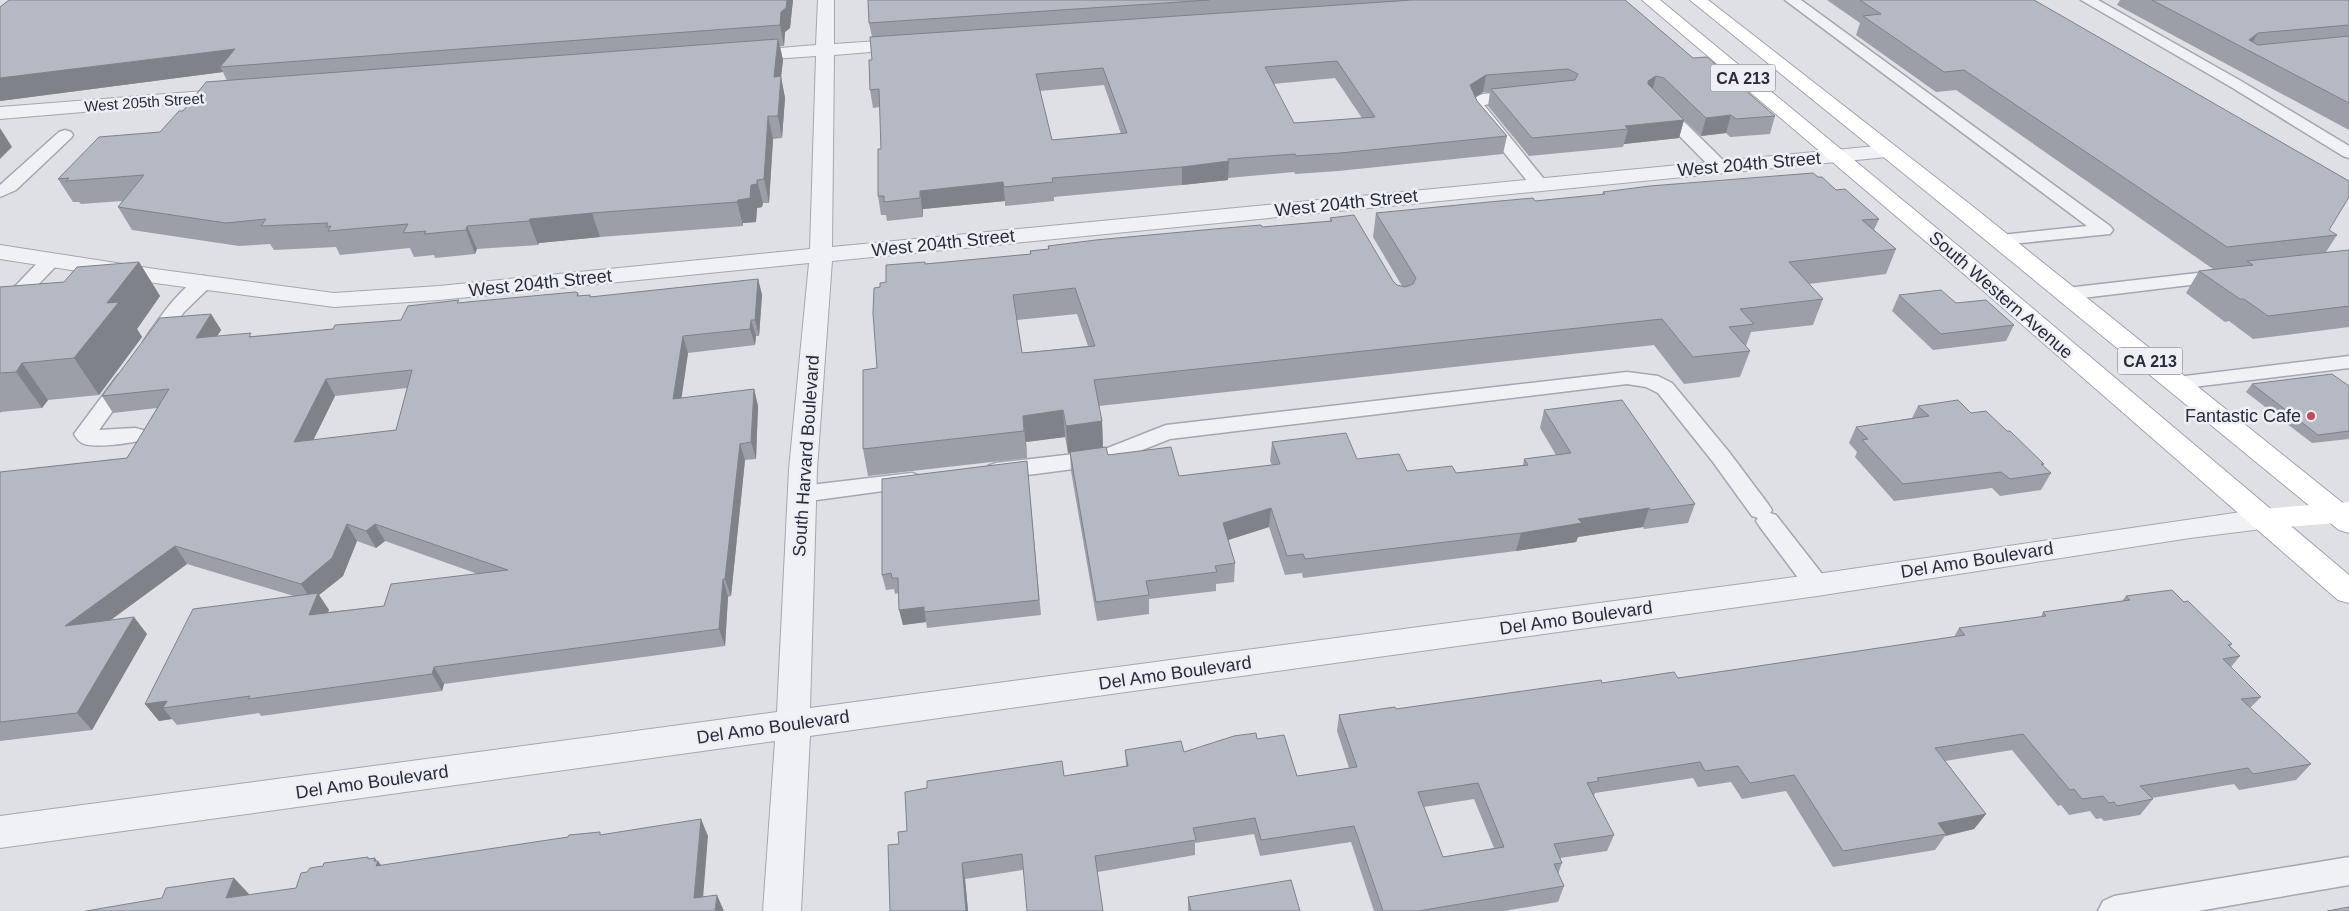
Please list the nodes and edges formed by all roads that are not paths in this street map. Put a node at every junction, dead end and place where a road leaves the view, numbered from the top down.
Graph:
1 (826, 0) edge
2 (1650, 0) edge
3 (1698, 0) edge
4 (1792, 0) edge
5 (2088, 0) edge
6 (923, 43) edge
7 (824, 50) junction
8 (725, 58) edge
9 (248, 94) edge
10 (1538, 95) edge
11 (1653, 100) edge
12 (0, 112) edge
13 (65, 135) dead end
14 (1887, 151) junction
15 (2349, 153) edge
16 (1836, 156) junction
17 (1720, 167) junction
18 (1539, 184) junction
19 (0, 192) edge
20 (2000, 240) junction
21 (0, 252) edge
22 (821, 256) junction
23 (51, 260) junction
24 (2240, 274) edge
25 (204, 282) junction
26 (2066, 294) junction
27 (0, 313) edge
28 (2349, 362) edge
29 (2176, 383) junction
30 (135, 435) dead end
31 (979, 473) edge
32 (930, 478) edge
33 (802, 494) junction
34 (2345, 516) edge
35 (2262, 519) junction
36 (1816, 585) junction
37 (2349, 592) edge
38 (793, 725) junction
39 (0, 832) edge
40 (2349, 871) edge
41 (782, 911) edge
42 (2114, 911) edge

1 - 7 street, South Harvard Boulevard
2 - 16 main road, South Western Avenue / CA 213
3 - 14 main road, CA 213
4 - 20 lane
5 - 15 lane
6 - 7 street
7 - 8 street
7 - 22 street, South Harvard Boulevard
9 - 12 street, West 205th Street
10 - 18 lane
11 - 17 lane
13 - 19 lane
14 - 16 street, West 204th Street
14 - 20 main road, CA 213
16 - 17 street, West 204th Street
16 - 35 main road, South Western Avenue / CA 213
17 - 18 street, West 204th Street
18 - 22 street, West 204th Street
20 - 26 main road, CA 213
21 - 23 street, West 204th Street
22 - 25 street, West 204th Street
22 - 33 street, South Harvard Boulevard
23 - 25 street, West 204th Street
23 - 27 lane
24 - 26 lane
25 - 30 lane
26 - 29 main road, CA 213
28 - 29 lane
29 - 34 main road, CA 213
31 - 36 lane
32 - 33 lane
33 - 38 street, South Harvard Boulevard
34 - 35 main road, Del Amo Boulevard
35 - 36 street, Del Amo Boulevard
35 - 37 main road, South Western Avenue / CA 213
36 - 38 street, Del Amo Boulevard
38 - 39 street, Del Amo Boulevard
38 - 41 street, South Harvard Boulevard
40 - 42 lane

